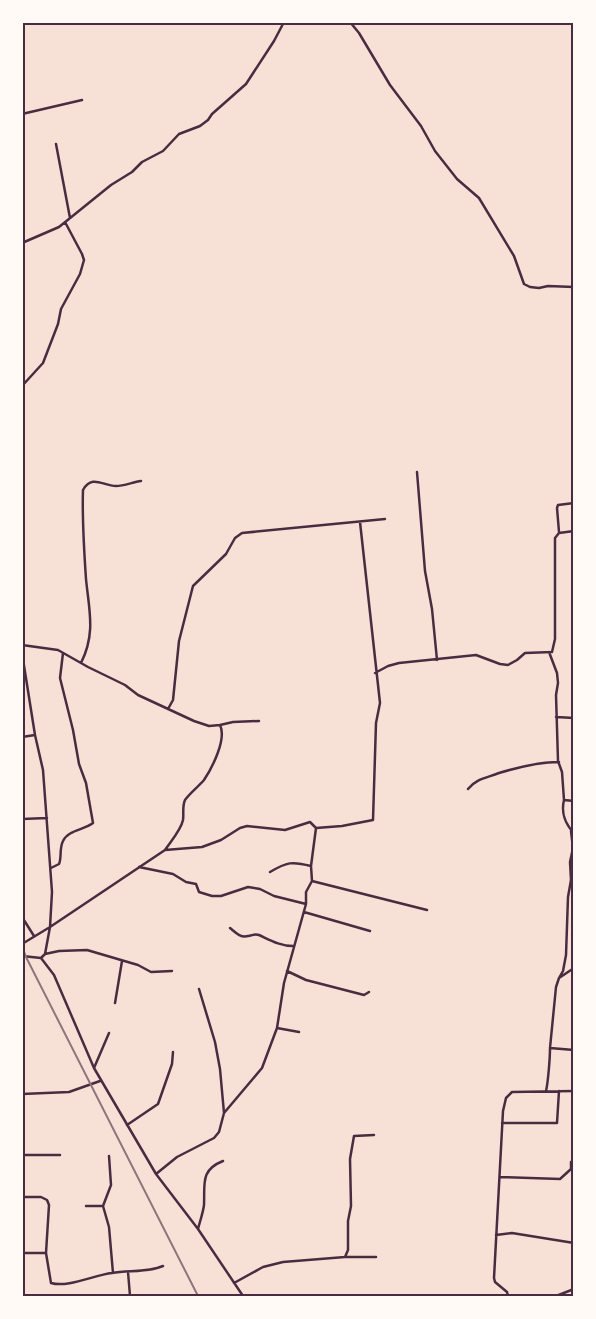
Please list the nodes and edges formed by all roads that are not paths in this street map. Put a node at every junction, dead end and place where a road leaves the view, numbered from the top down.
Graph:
1 (279, 22) edge
2 (284, 22) edge
3 (350, 22) edge
4 (281, 27) junction
5 (82, 100) dead end
6 (22, 114) edge
7 (56, 144) dead end
8 (70, 218) junction
9 (65, 222) junction
10 (22, 243) edge
11 (574, 287) edge
12 (22, 386) edge
13 (417, 472) dead end
14 (141, 481) dead end
15 (574, 503) edge
16 (385, 519) dead end
17 (360, 522) junction
18 (574, 531) edge
19 (559, 533) junction
20 (22, 645) edge
21 (549, 652) junction
22 (22, 653) edge
23 (63, 653) junction
24 (437, 660) junction
25 (81, 663) junction
26 (375, 673) junction
27 (168, 709) junction
28 (556, 717) junction
29 (574, 718) edge
30 (260, 721) dead end
31 (220, 725) junction
32 (35, 735) junction
33 (22, 737) edge
34 (559, 762) junction
35 (468, 789) dead end
36 (564, 800) junction
37 (574, 801) edge
38 (47, 818) junction
39 (22, 819) edge
40 (316, 828) junction
41 (572, 832) edge
42 (165, 850) junction
43 (311, 866) junction
44 (139, 867) junction
45 (50, 868) junction
46 (270, 872) dead end
47 (312, 881) junction
48 (306, 904) junction
49 (427, 910) dead end
50 (304, 912) junction
51 (22, 917) edge
52 (50, 927) junction
53 (230, 928) dead end
54 (370, 931) dead end
55 (34, 936) junction
56 (22, 944) edge
57 (293, 946) junction
58 (45, 954) junction
59 (22, 956) edge
60 (41, 958) junction
61 (122, 961) junction
62 (574, 968) edge
63 (287, 971) junction
64 (172, 972) dead end
65 (559, 978) junction
66 (199, 989) dead end
67 (369, 992) dead end
68 (115, 1003) dead end
69 (277, 1028) junction
70 (299, 1032) dead end
71 (109, 1033) dead end
72 (550, 1048) junction
73 (574, 1050) edge
74 (173, 1052) dead end
75 (94, 1068) junction
76 (100, 1081) junction
77 (546, 1091) junction
78 (559, 1091) junction
79 (574, 1091) edge
80 (22, 1094) edge
81 (224, 1113) junction
82 (502, 1123) junction
83 (127, 1125) junction
84 (374, 1135) dead end
85 (22, 1154) edge
86 (60, 1155) dead end
87 (109, 1156) dead end
88 (574, 1160) edge
89 (223, 1161) dead end
90 (156, 1174) junction
91 (500, 1177) junction
92 (22, 1197) edge
93 (86, 1206) dead end
94 (104, 1206) junction
95 (198, 1229) junction
96 (496, 1235) junction
97 (574, 1242) edge
98 (22, 1253) edge
99 (46, 1253) junction
100 (345, 1256) junction
101 (376, 1257) dead end
102 (163, 1266) dead end
103 (128, 1272) junction
104 (113, 1273) junction
105 (234, 1283) junction
106 (574, 1289) edge
107 (130, 1296) edge
108 (243, 1296) edge
109 (508, 1296) edge
110 (556, 1296) edge

1 - 4 street
2 - 4 street
3 - 11 street
4 - 8 street
5 - 6 street
7 - 8 street
8 - 9 street
9 - 10 street
9 - 12 street
13 - 24 street
14 - 25 street
15 - 19 street
16 - 17 street
17 - 26 street
17 - 27 street
18 - 19 street
19 - 21 street
20 - 23 street
21 - 24 street
21 - 28 street
22 - 32 street
23 - 25 street
23 - 45 street
24 - 26 street
25 - 27 street
26 - 40 street
27 - 31 street
28 - 29 street
28 - 34 street
30 - 31 street
31 - 42 street
32 - 33 street
32 - 38 street
34 - 35 street
34 - 36 street
36 - 37 street
36 - 41 street
38 - 39 street
38 - 45 street
40 - 42 street
40 - 43 street
41 - 65 street
42 - 44 street
43 - 46 street
43 - 47 street
44 - 48 street
44 - 52 street
45 - 52 street
47 - 48 street
47 - 49 street
48 - 50 street
50 - 54 street
50 - 57 street
51 - 55 street
52 - 55 street
52 - 58 street
53 - 57 street
55 - 56 street
57 - 63 street
58 - 60 street
58 - 61 street
59 - 60 street
60 - 75 street
61 - 64 street
61 - 68 street
62 - 65 street
63 - 67 street
63 - 69 street
65 - 72 street
66 - 81 street
69 - 70 street
69 - 81 street
71 - 75 street
72 - 73 street
72 - 77 street
74 - 83 street
75 - 76 street
76 - 80 street
76 - 83 street
77 - 78 street
77 - 82 street
78 - 79 street
78 - 82 street
81 - 90 street
82 - 91 street
83 - 90 street
84 - 100 street
85 - 86 street
87 - 94 street
88 - 91 street
89 - 95 street
90 - 95 street
91 - 96 street
92 - 99 street
93 - 94 street
94 - 104 street
95 - 105 street
96 - 97 street
96 - 109 street
98 - 99 street
99 - 104 street
100 - 101 street
100 - 105 street
102 - 103 street
103 - 104 street
103 - 107 street
105 - 108 street
106 - 110 street

